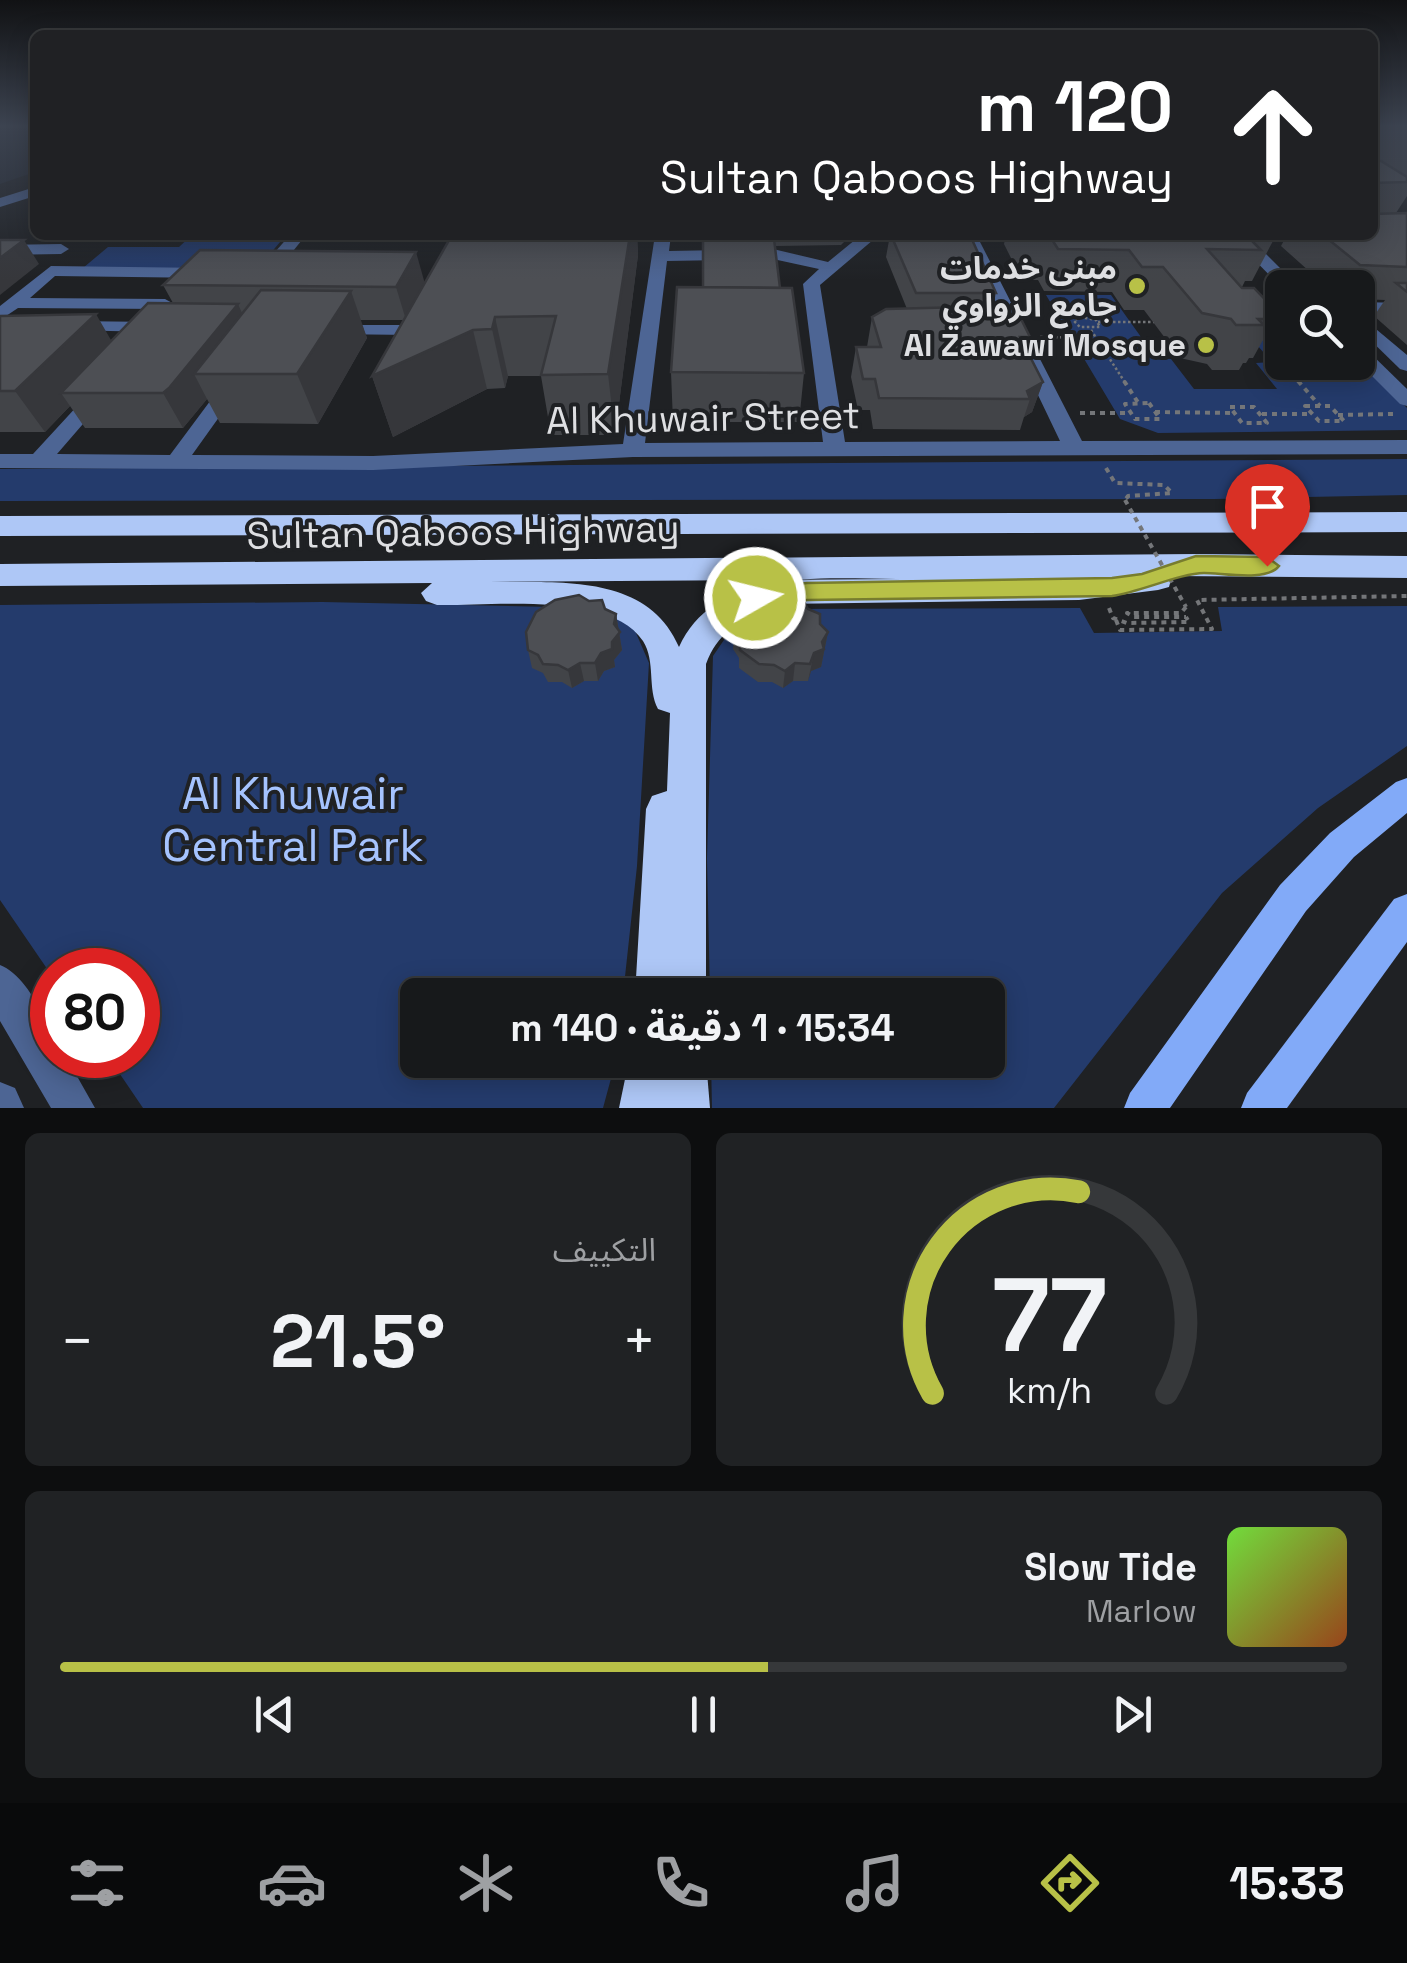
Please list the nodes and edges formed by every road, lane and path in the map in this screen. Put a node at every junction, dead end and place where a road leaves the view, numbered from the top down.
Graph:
1 (30, 193) edge
2 (0, 203) edge
3 (72, 240) edge
4 (294, 240) edge
5 (862, 240) edge
6 (966, 240) edge
7 (1237, 240) edge
8 (657, 243) edge
9 (61, 249) junction
10 (0, 250) edge
11 (831, 268) junction
12 (1272, 270) edge
13 (51, 271) junction
14 (227, 273) edge
15 (247, 273) edge
16 (266, 274) junction
17 (286, 274) edge
18 (34, 285) junction
19 (183, 286) edge
20 (166, 304) edge
21 (1375, 307) edge
22 (1407, 308) edge
23 (7, 309) edge
24 (1098, 322) junction
25 (1156, 322) dead end
26 (1259, 324) edge
27 (1265, 324) edge
28 (20, 325) edge
29 (309, 329) edge
30 (1091, 330) junction
31 (413, 331) edge
32 (1010, 331) junction
33 (1254, 331) edge
34 (1375, 335) edge
35 (1096, 338) junction
36 (134, 354) edge
37 (1407, 365) edge
38 (1375, 369) edge
39 (241, 373) edge
40 (110, 381) edge
41 (1407, 400) edge
42 (1138, 404) junction
43 (1320, 406) junction
44 (1155, 412) junction
45 (1057, 413) junction
46 (1130, 413) junction
47 (1235, 413) junction
48 (1260, 414) junction
49 (1312, 414) junction
50 (1338, 414) junction
51 (1407, 414) edge
52 (1407, 447) edge
53 (1074, 448) junction
54 (633, 450) junction
55 (835, 451) junction
56 (0, 461) edge
57 (38, 462) junction
58 (176, 462) junction
59 (1116, 483) dead end
60 (1407, 520) edge
61 (0, 526) edge
62 (1196, 564) junction
63 (1407, 567) edge
64 (0, 574) edge
65 (297, 574) junction
66 (1407, 596) edge
67 (1186, 617) dead end
68 (1116, 620) dead end
69 (1407, 793) edge
70 (1407, 912) edge
71 (659, 978) edge
72 (682, 978) edge
73 (0, 984) edge
74 (650, 1078) edge
75 (683, 1078) edge
76 (74, 1108) edge
77 (644, 1108) edge
78 (685, 1108) edge
79 (1145, 1108) edge
80 (1262, 1108) edge

1 - 2 street
3 - 9 street
4 - 16 street
5 - 11 street
6 - 32 street
7 - 12 street
8 - 11 street
8 - 54 street
9 - 10 street
9 - 13 street
11 - 55 street
13 - 14 street
13 - 18 street
15 - 16 street
16 - 17 street
18 - 19 street
18 - 23 street
20 - 23 street
21 - 22 street
24 - 25 path
24 - 30 path
24 - 30 path
26 - 27 path
28 - 36 street
29 - 31 street
30 - 35 path
32 - 35 path
32 - 45 street
33 - 43 path
34 - 37 street
35 - 42 path
38 - 41 street
39 - 58 street
40 - 57 street
42 - 44 path
42 - 46 path
43 - 49 path
43 - 50 path
44 - 46 path
44 - 47 path
45 - 46 path
45 - 53 street
47 - 48 path
47 - 48 path
48 - 49 path
49 - 50 path
50 - 51 path
52 - 53 street, Al Khuwair Street
53 - 55 street, Al Khuwair Street
54 - 55 street, Al Khuwair Street
54 - 58 street, Al Khuwair Street
56 - 57 street, Al Khuwair Street
57 - 58 street, Al Khuwair Street
59 - 67 path, bridge
60 - 61 highway, Sultan Qaboos Highway
62 - 63 highway, Sultan Qaboos Highway
62 - 65 highway, Sultan Qaboos Highway
62 - 72 highway
64 - 65 highway, Sultan Qaboos Highway
65 - 71 highway
66 - 68 path
69 - 79 main road
70 - 80 main road
73 - 76 street
74 - 77 highway
75 - 78 highway

